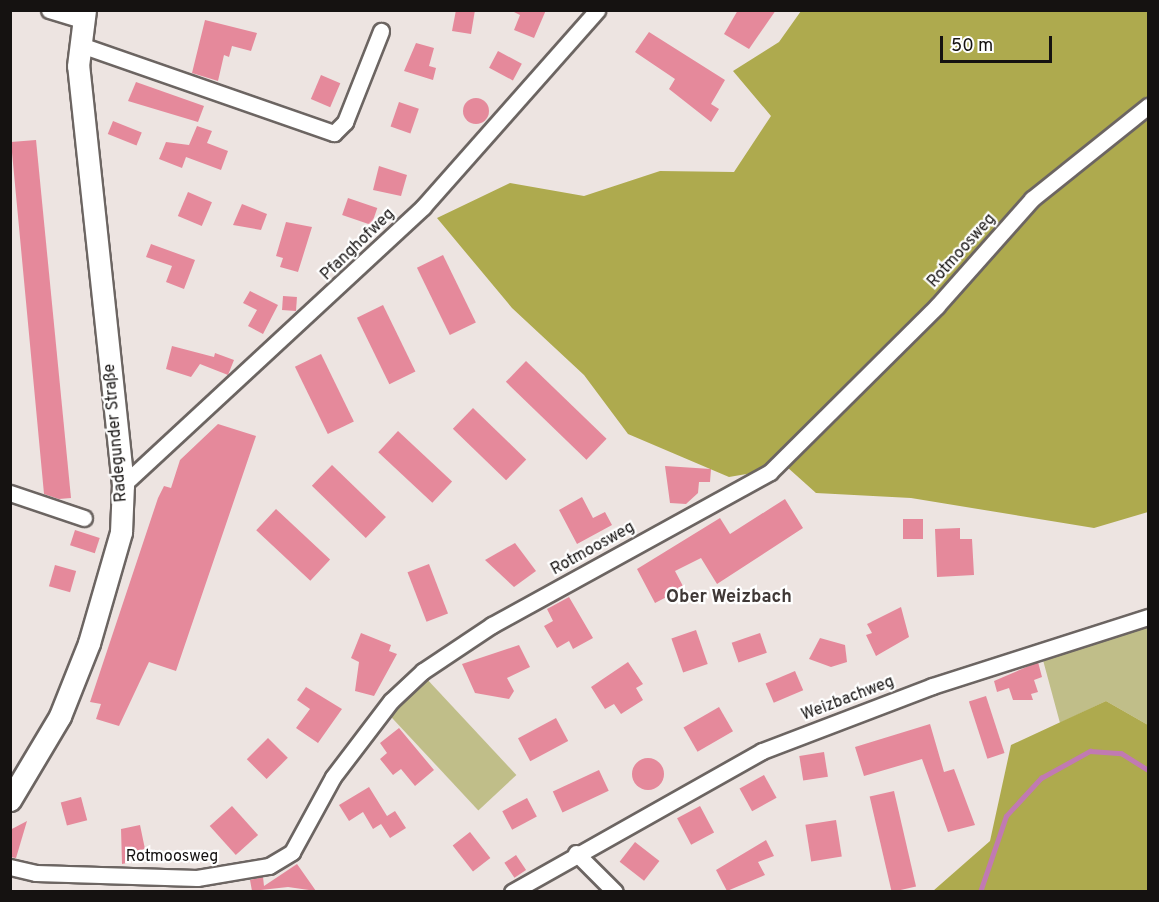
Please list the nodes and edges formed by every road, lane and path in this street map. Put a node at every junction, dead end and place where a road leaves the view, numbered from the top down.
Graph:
1 (597, 10) edge
2 (53, 11) edge
3 (83, 15) edge
4 (381, 32) dead end
5 (78, 44) junction
6 (1149, 106) edge
7 (123, 485) junction
8 (10, 493) edge
9 (84, 518) dead end
10 (1149, 617) edge
11 (10, 800) edge
12 (576, 853) junction
13 (10, 867) edge
14 (512, 891) edge
15 (615, 891) edge

1 - 7 street, Pfanghofweg
2 - 3 street
3 - 5 main road, Radegunder Straße
4 - 5 street
5 - 7 main road, Radegunder Straße
6 - 13 street, Rotmoosweg
7 - 11 main road, Radegunder Straße
8 - 9 street
10 - 12 street, Weizbachweg
12 - 14 street, Weizbachweg
12 - 15 street

